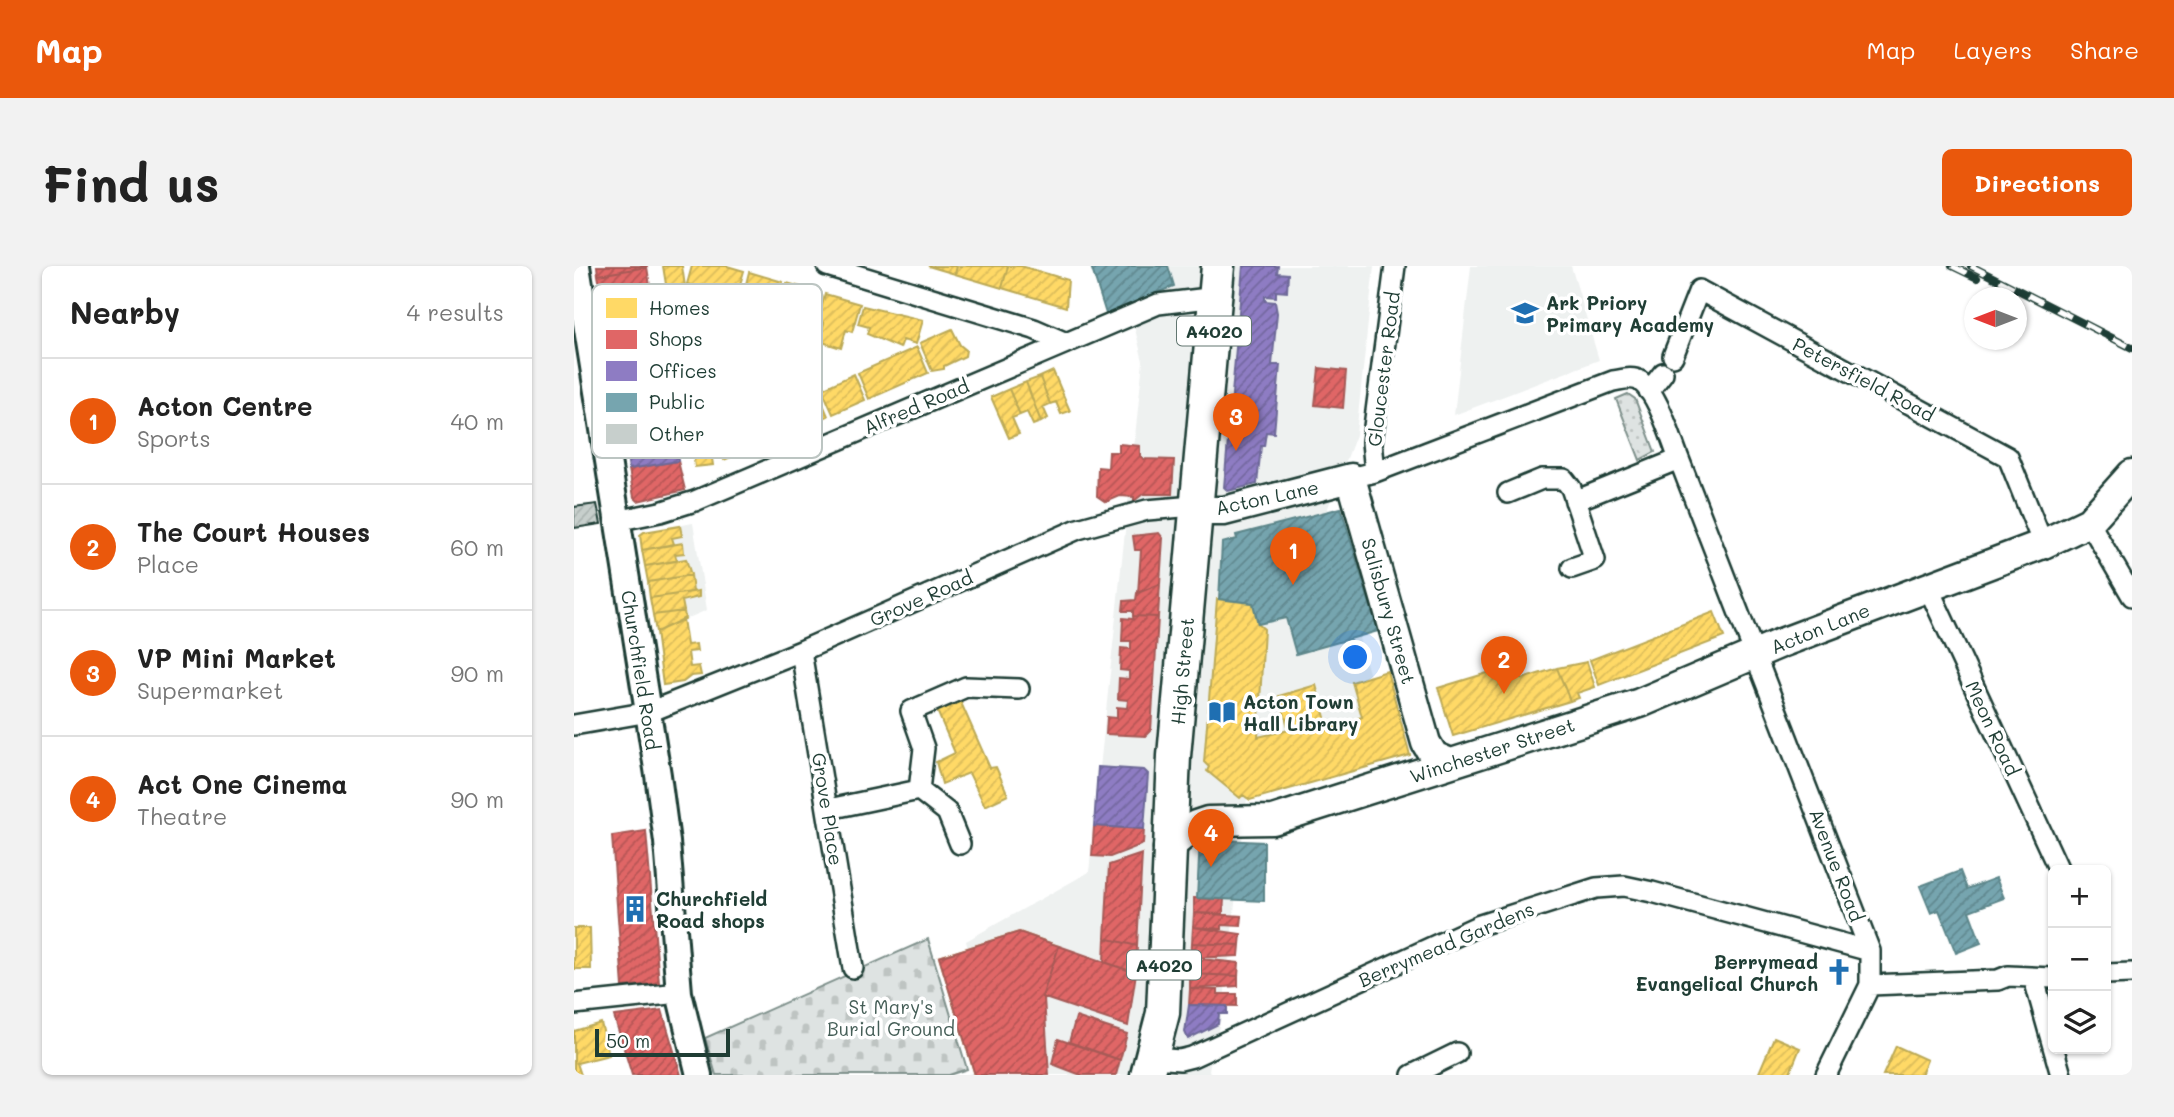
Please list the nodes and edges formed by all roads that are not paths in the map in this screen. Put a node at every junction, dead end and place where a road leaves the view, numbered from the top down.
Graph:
1 (577, 266) edge
2 (827, 266) edge
3 (1395, 266) edge
4 (1217, 281) edge
5 (581, 327) edge
6 (1064, 342) junction
7 (592, 390) edge
8 (1649, 391) junction
9 (822, 446) edge
10 (604, 458) edge
11 (793, 458) edge
12 (1679, 460) junction
13 (1363, 475) junction
14 (2128, 485) edge
15 (1508, 493) dead end
16 (1575, 501) junction
17 (1198, 511) junction
18 (615, 521) junction
19 (2089, 522) junction
20 (2043, 544) junction
21 (1572, 568) dead end
22 (1927, 585) junction
23 (2132, 596) edge
24 (801, 651) junction
25 (1755, 655) junction
26 (1019, 689) dead end
27 (649, 712) junction
28 (574, 725) edge
29 (1426, 743) junction
30 (1448, 762) junction
31 (1411, 776) junction
32 (1173, 784) junction
33 (919, 790) junction
34 (829, 809) junction
35 (1223, 821) junction
36 (960, 844) dead end
37 (1168, 848) junction
38 (2057, 865) edge
39 (1870, 950) junction
40 (853, 968) dead end
41 (2111, 974) edge
42 (2132, 974) edge
43 (2044, 978) edge
44 (1870, 985) junction
45 (679, 993) junction
46 (574, 1004) edge
47 (1457, 1053) dead end
48 (1150, 1066) edge
49 (699, 1075) edge
50 (1412, 1075) edge
51 (1826, 1075) edge
52 (2061, 1075) edge

1 - 5 street, Churchfield Road
2 - 6 street
3 - 13 street, Gloucester Road
4 - 6 street, Alfred Road
4 - 17 main road, High Street / A4020
5 - 7 street, Churchfield Road
6 - 9 street, Alfred Road
8 - 12 street, Acton Lane
8 - 13 street, Acton Lane
8 - 20 street, Petersfield Road
10 - 18 street, Churchfield Road
11 - 18 street, Alfred Road
12 - 16 street
12 - 25 street, Acton Lane
13 - 17 main road, Acton Lane
13 - 29 main road, Salisbury Street
14 - 19 main road, Acton Lane
15 - 16 street
16 - 21 street
17 - 24 street, Grove Road
17 - 32 main road, High Street / A4020
18 - 27 street, Churchfield Road
19 - 20 main road, Acton Lane
19 - 23 street
20 - 22 main road, Acton Lane
22 - 25 main road, Acton Lane
22 - 38 street, Meon Road
24 - 27 street, Grove Road
24 - 34 street, Grove Place
25 - 30 main road, Winchester Street
25 - 39 street, Avenue Road
26 - 33 street
27 - 28 street, Grove Road
27 - 45 street, Churchfield Road
29 - 30 main road
29 - 31 main road
30 - 31 main road, Winchester Street
31 - 35 main road, Winchester Street
32 - 35 main road
32 - 37 main road, High Street / A4020
33 - 34 street
33 - 36 street
34 - 40 street, Grove Place
35 - 37 main road, Winchester Street
37 - 48 main road, High Street / A4020
39 - 44 street, Avenue Road
39 - 48 street, Berrymead Gardens
41 - 42 street
43 - 44 street
43 - 52 street
44 - 51 street, Avenue Road
45 - 46 street
45 - 49 street, Churchfield Road
47 - 50 street

